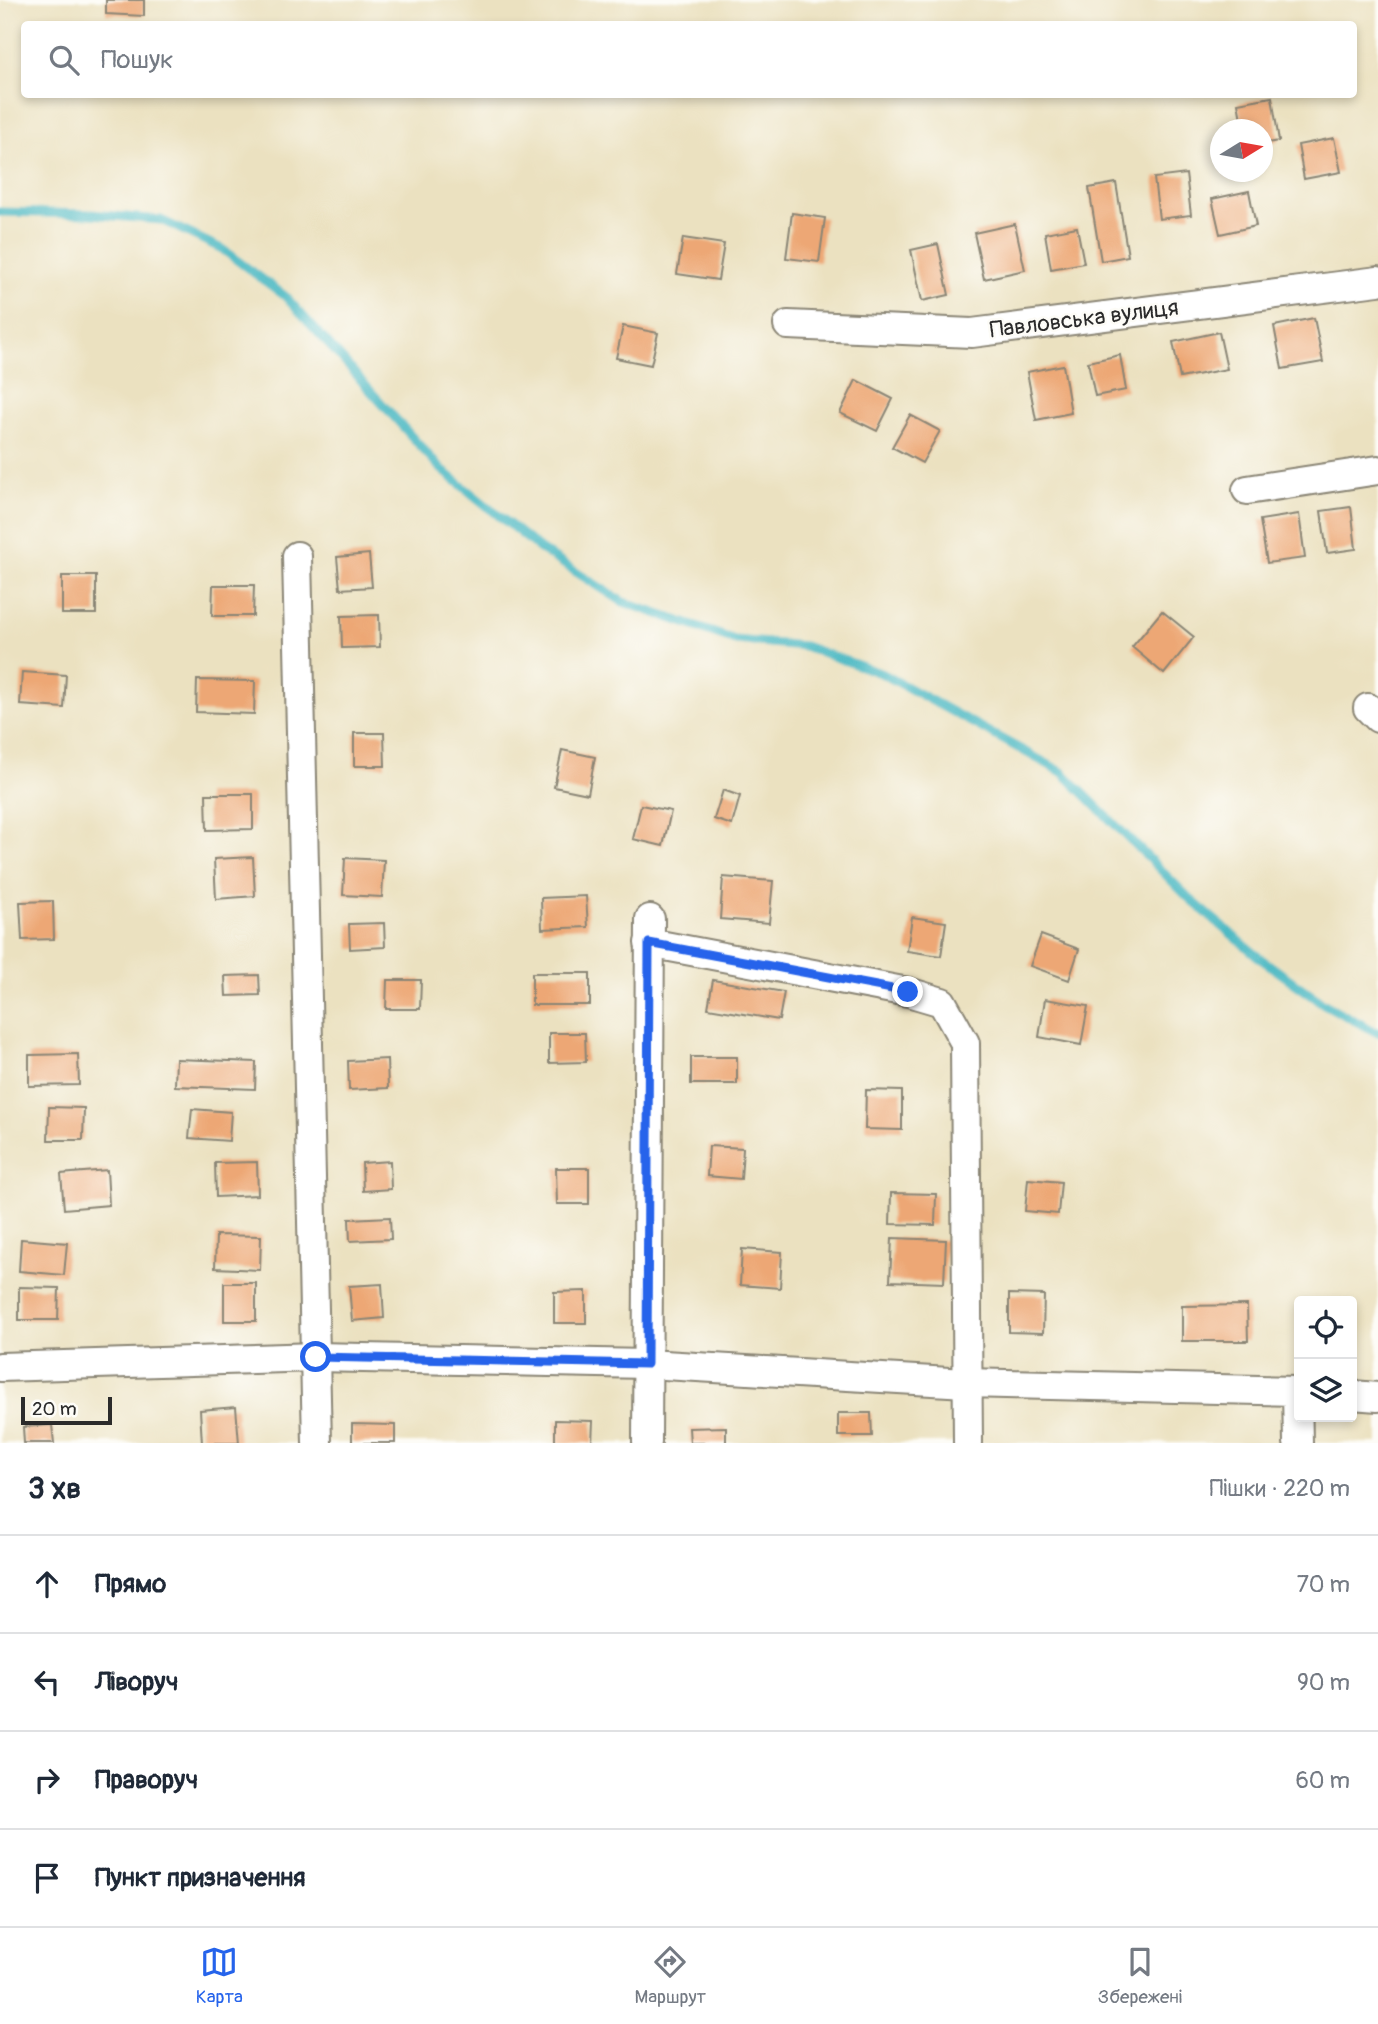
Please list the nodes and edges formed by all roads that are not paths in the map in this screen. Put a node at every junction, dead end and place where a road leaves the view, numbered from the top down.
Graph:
1 (1378, 281) edge
2 (788, 325) dead end
3 (1378, 471) edge
4 (1247, 490) dead end
5 (297, 556) dead end
6 (316, 1357) junction
7 (647, 1364) junction
8 (0, 1367) edge
9 (967, 1383) junction
10 (1294, 1391) edge
11 (1357, 1395) edge
12 (1378, 1397) edge
13 (1298, 1422) edge
14 (317, 1443) edge
15 (647, 1443) edge
16 (968, 1443) edge
17 (1298, 1443) edge

1 - 2 street, Павловська вулиця
3 - 4 street
5 - 6 street
6 - 7 street
6 - 8 street
6 - 14 street
7 - 9 street
7 - 9 street
7 - 15 street
9 - 10 street
9 - 16 street
11 - 12 street
13 - 17 street

